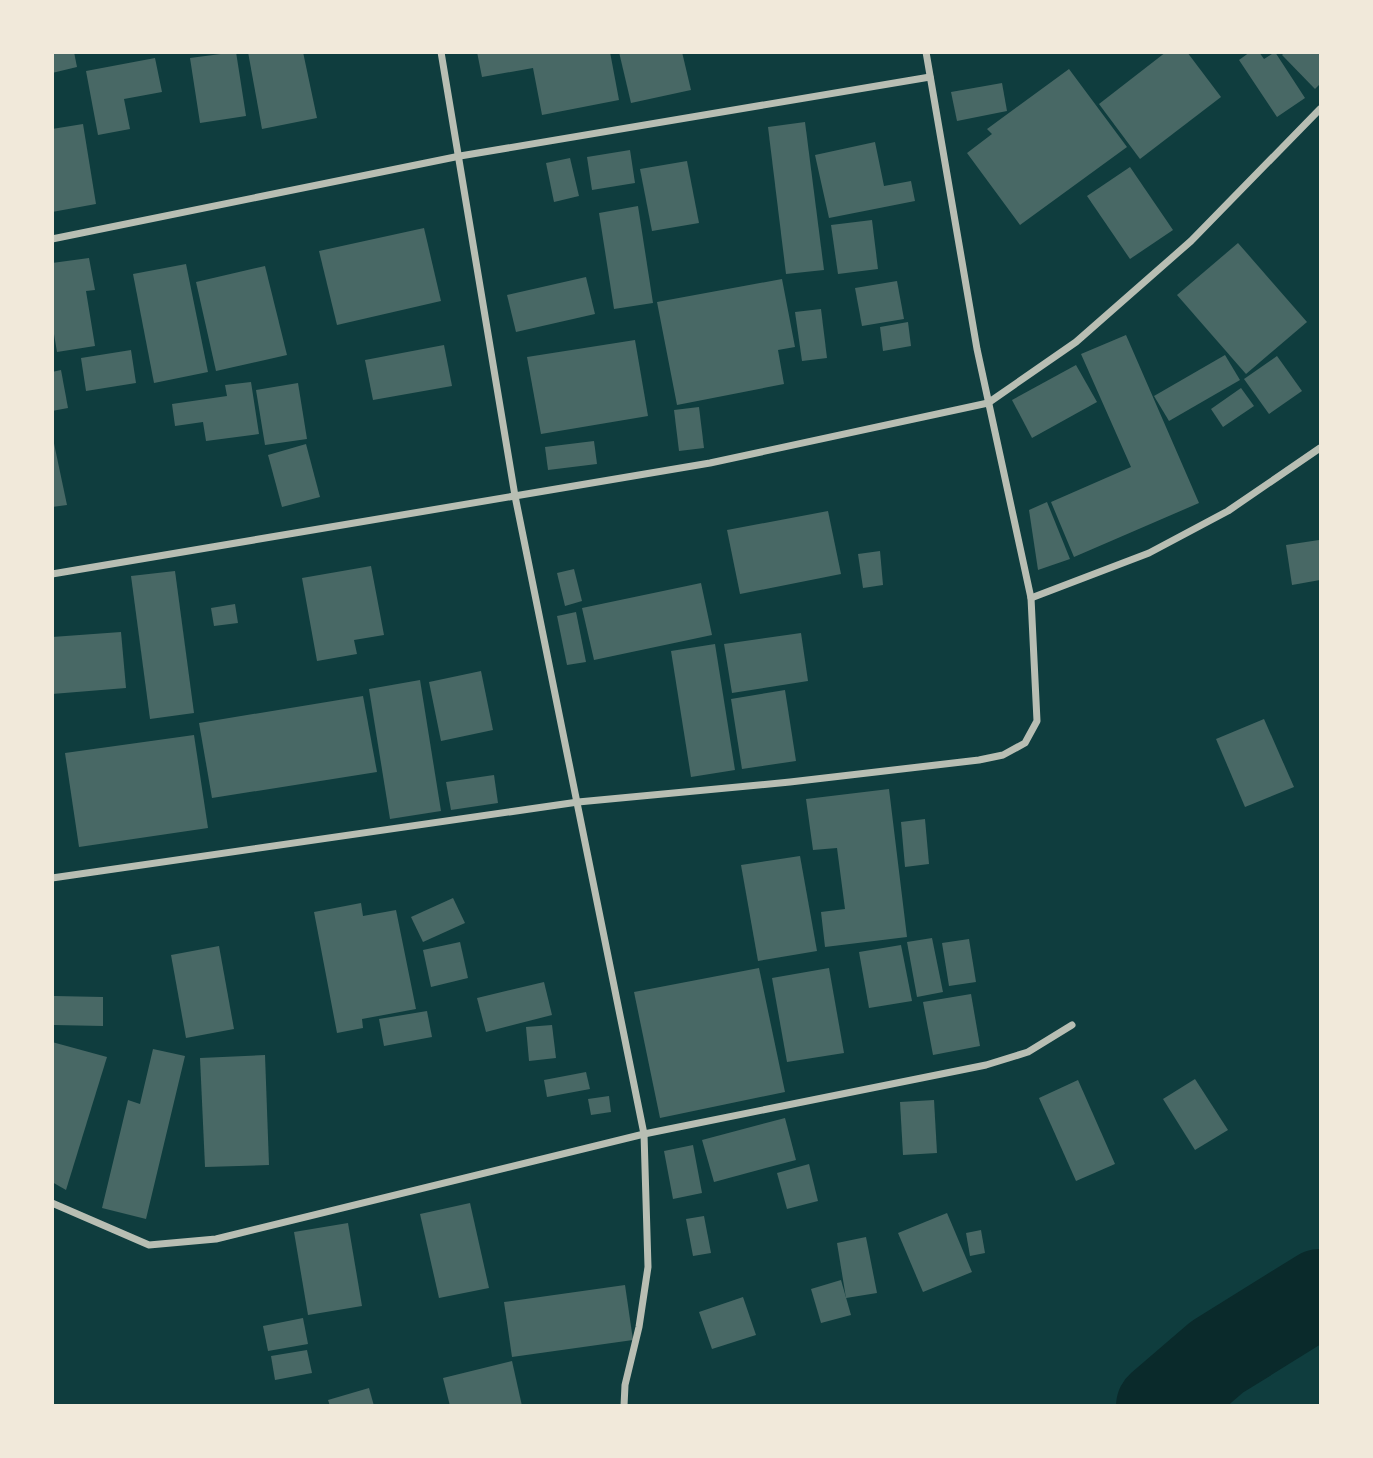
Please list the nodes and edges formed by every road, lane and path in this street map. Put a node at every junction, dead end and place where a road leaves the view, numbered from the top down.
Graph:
1 (440, 52) edge
2 (926, 52) edge
3 (930, 77) junction
4 (1321, 109) edge
5 (460, 156) junction
6 (52, 239) edge
7 (988, 403) junction
8 (1321, 448) edge
9 (515, 496) junction
10 (52, 574) edge
11 (1031, 598) junction
12 (578, 802) junction
13 (52, 878) edge
14 (1072, 1025) dead end
15 (644, 1133) junction
16 (52, 1203) edge
17 (624, 1405) edge

1 - 5 street
2 - 3 street
3 - 5 street
3 - 7 street
4 - 7 street
5 - 6 street
5 - 9 street
7 - 9 street
7 - 11 street
8 - 11 street
9 - 10 street
9 - 12 street
11 - 12 street
12 - 13 street
12 - 15 street
14 - 15 street
15 - 16 street
15 - 17 street

